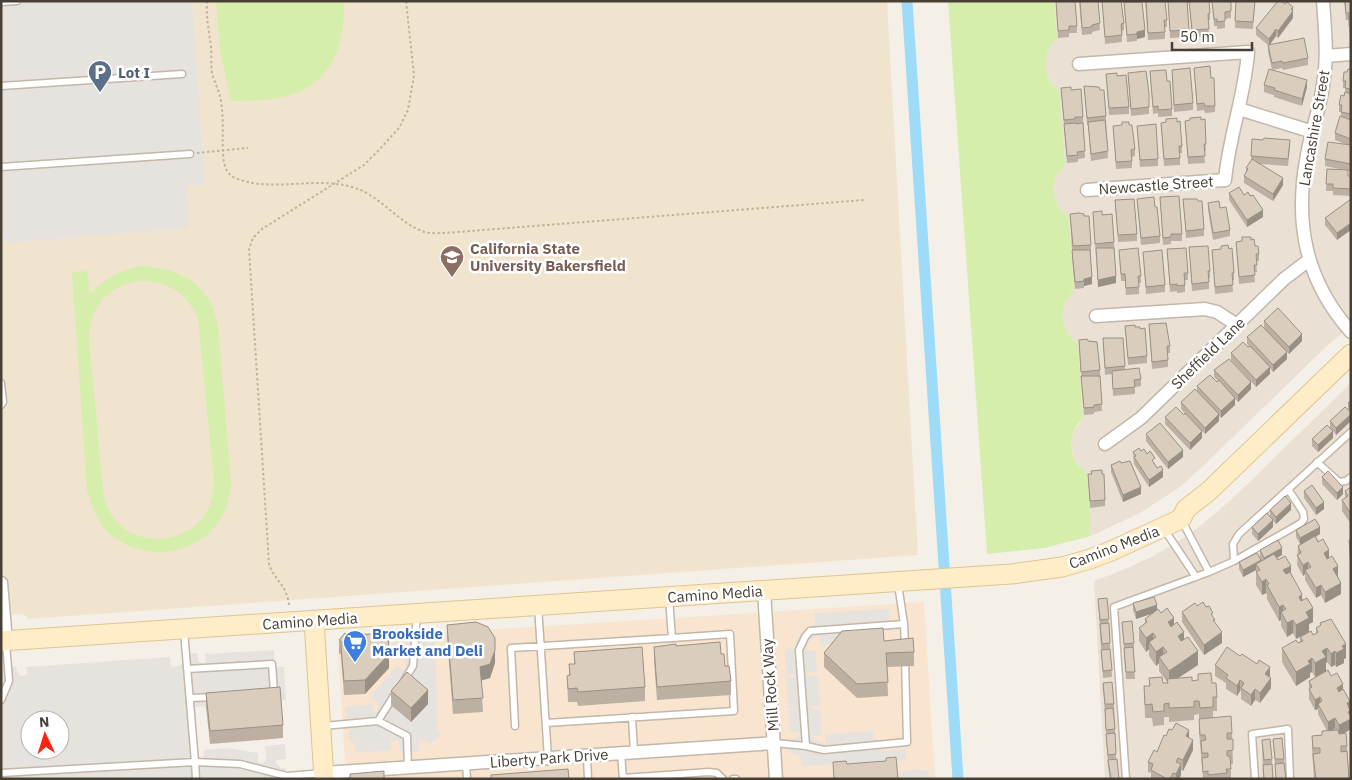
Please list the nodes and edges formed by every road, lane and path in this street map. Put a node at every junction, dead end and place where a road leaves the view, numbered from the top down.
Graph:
1 (17, 1) edge
2 (207, 1) edge
3 (406, 1) edge
4 (1323, 1) edge
5 (1, 2) edge
6 (1351, 54) edge
7 (1326, 56) junction
8 (1079, 64) dead end
9 (182, 74) dead end
10 (1, 86) edge
11 (1239, 109) junction
12 (1313, 132) junction
13 (248, 148) dead end
14 (223, 152) junction
15 (190, 154) joint
16 (1, 167) edge
17 (334, 184) junction
18 (1087, 190) dead end
19 (864, 200) dead end
20 (1309, 260) junction
21 (1096, 316) dead end
22 (1237, 325) junction
23 (1351, 332) edge
24 (1351, 354) edge
25 (1, 383) edge
26 (1, 405) edge
27 (1351, 432) edge
28 (1105, 444) dead end
29 (1317, 462) junction
30 (1351, 477) edge
31 (1288, 489) junction
32 (1182, 519) junction
33 (1164, 528) junction
34 (1234, 561) junction
35 (1209, 572) junction
36 (1196, 577) junction
37 (898, 581) junction
38 (1, 583) edge
39 (764, 591) junction
40 (668, 597) junction
41 (289, 605) dead end
42 (538, 605) junction
43 (417, 613) junction
44 (314, 621) junction
45 (904, 624) junction
46 (184, 629) junction
47 (672, 638) junction
48 (3, 641) edge
49 (540, 646) junction
50 (187, 669) junction
51 (403, 682) edge
52 (398, 690) edge
53 (265, 693) edge
54 (218, 696) edge
55 (190, 698) junction
56 (1, 700) edge
57 (632, 717) junction
58 (378, 721) junction
59 (546, 723) junction
60 (321, 726) junction
61 (515, 726) dead end
62 (774, 743) junction
63 (806, 746) junction
64 (628, 753) junction
65 (586, 756) junction
66 (548, 758) junction
67 (195, 762) junction
68 (466, 764) junction
69 (404, 770) junction
70 (42, 771) junction
71 (1, 773) edge
72 (324, 776) edge
73 (284, 777) edge
74 (623, 778) edge
75 (42, 779) edge
76 (196, 779) edge
77 (467, 779) edge
78 (588, 779) edge
79 (723, 779) edge
80 (776, 779) edge
81 (1126, 779) edge
82 (1255, 779) edge
83 (1290, 779) edge

1 - 5 lane
2 - 14 path
3 - 17 path
4 - 7 street, Lancashire Street
6 - 7 street
7 - 12 street, Lancashire Street
8 - 11 street
9 - 10 lane
11 - 12 street
11 - 18 street, Newcastle Street
12 - 20 street, Lancashire Street
13 - 14 path
14 - 15 path
14 - 17 path
15 - 16 lane
17 - 19 path
17 - 41 path
20 - 22 street, Sheffield Lane
20 - 23 street, Lancashire Street
21 - 22 street
22 - 28 street, Sheffield Lane
24 - 32 street, Camino Media
25 - 26 lane
27 - 29 lane
29 - 30 lane
29 - 31 lane
31 - 34 lane
31 - 34 lane
32 - 33 street, Camino Media
32 - 35 lane
33 - 36 lane
33 - 37 street, Camino Media
34 - 35 lane
35 - 36 lane
36 - 81 lane
37 - 39 street, Camino Media
37 - 45 lane
38 - 48 street
39 - 40 street, Camino Media
39 - 62 street, Mill Rock Way
40 - 42 street, Camino Media
40 - 47 lane
42 - 43 street, Camino Media
42 - 49 lane
43 - 44 street, Camino Media
43 - 51 lane
44 - 46 street, Camino Media
44 - 60 street
45 - 63 lane
45 - 63 lane
46 - 48 street, Camino Media
46 - 50 lane
47 - 49 lane
47 - 57 lane
48 - 56 lane
49 - 59 lane
49 - 61 lane
50 - 53 lane
50 - 55 lane
52 - 58 lane
54 - 55 lane
55 - 67 lane
57 - 59 lane
57 - 64 lane
58 - 60 lane
58 - 69 lane
59 - 66 lane
60 - 72 street
62 - 63 lane
62 - 64 street, Liberty Park Drive
62 - 80 street, Mill Rock Way
64 - 65 street, Liberty Park Drive
64 - 74 lane
65 - 66 street, Liberty Park Drive
65 - 78 lane
66 - 68 street, Liberty Park Drive
67 - 70 lane
67 - 73 lane
67 - 76 lane
68 - 69 street, Liberty Park Drive
68 - 77 lane
69 - 72 street, Liberty Park Drive
70 - 71 lane
70 - 75 lane
72 - 73 lane
74 - 79 lane
82 - 83 lane

